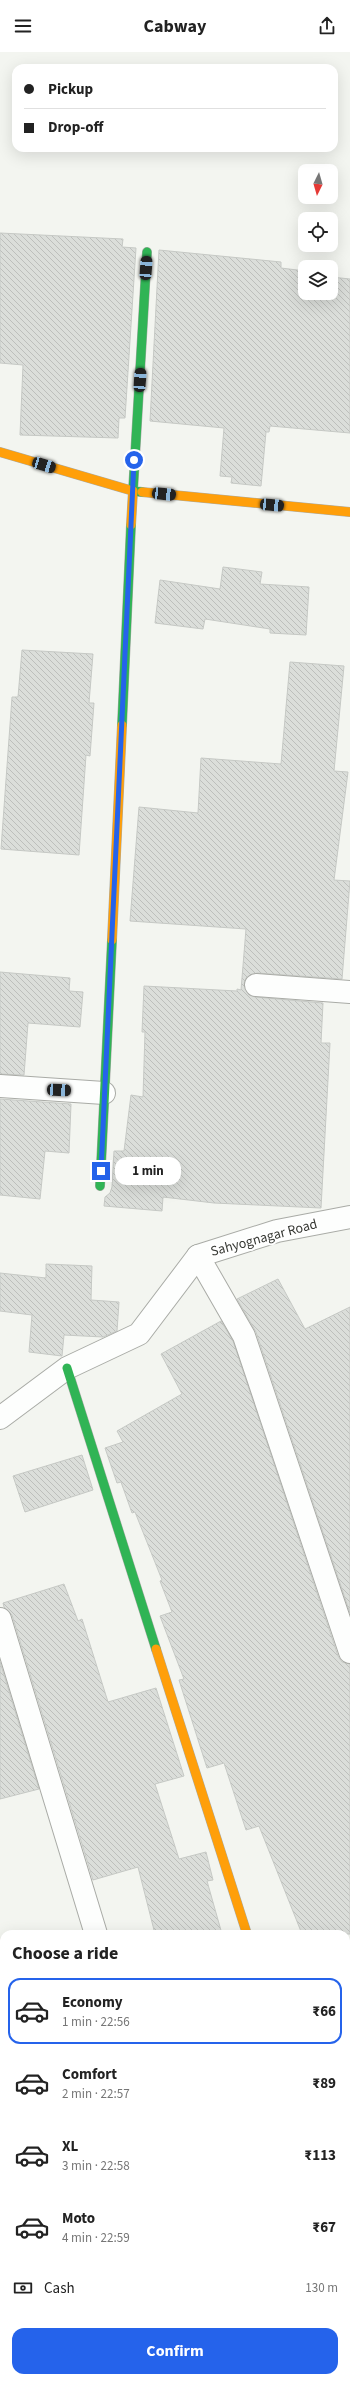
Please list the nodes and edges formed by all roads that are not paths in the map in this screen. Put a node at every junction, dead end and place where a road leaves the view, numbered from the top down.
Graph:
1 (147, 252) dead end
2 (0, 452) edge
3 (132, 492) junction
4 (350, 512) edge
5 (256, 985) dead end
6 (350, 992) edge
7 (0, 1086) edge
8 (104, 1093) junction
9 (100, 1186) dead end
10 (350, 1217) edge
11 (198, 1256) junction
12 (67, 1368) junction
13 (0, 1418) edge
14 (0, 1619) edge
15 (350, 1652) edge
16 (95, 1930) edge
17 (246, 1930) edge

1 - 3 street
2 - 3 street
3 - 4 street
3 - 8 street
5 - 6 street
7 - 8 street
8 - 9 street
10 - 11 street, Sahyognagar Road
11 - 12 street, Sahyognagar Road
11 - 15 street
12 - 13 street, Sahyognagar Road
12 - 17 street
14 - 16 street

